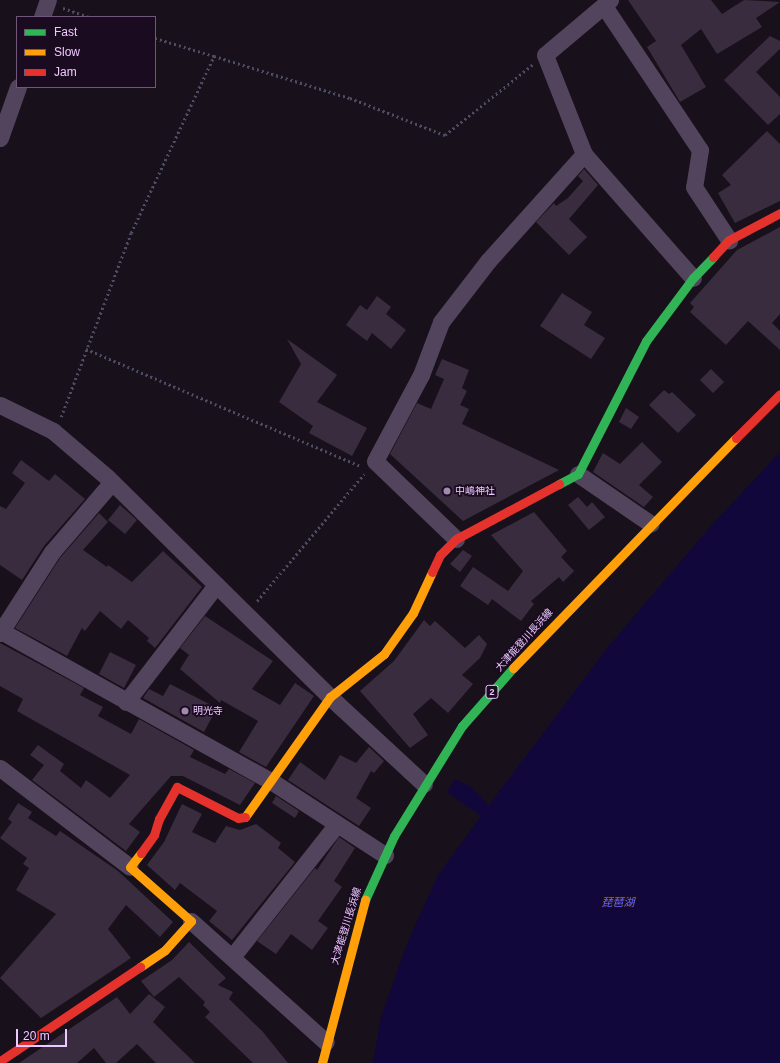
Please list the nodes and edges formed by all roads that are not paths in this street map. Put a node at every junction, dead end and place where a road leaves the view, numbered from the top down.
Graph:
1 (607, 3) edge
2 (18, 88) edge
3 (0, 138) edge
4 (584, 154) junction
5 (780, 213) edge
6 (729, 240) junction
7 (693, 278) junction
8 (780, 394) edge
9 (0, 405) edge
10 (578, 474) junction
11 (112, 482) junction
12 (651, 524) junction
13 (456, 540) junction
14 (216, 585) junction
15 (1, 632) edge
16 (330, 697) junction
17 (126, 702) junction
18 (0, 768) edge
19 (271, 781) junction
20 (424, 784) junction
21 (338, 824) junction
22 (385, 855) junction
23 (130, 867) junction
24 (191, 921) junction
25 (232, 958) junction
26 (326, 1042) junction
27 (0, 1061) edge
28 (322, 1063) edge

1 - 4 street
1 - 6 street
2 - 3 street
4 - 7 street
4 - 13 street
5 - 6 street
6 - 7 street
7 - 10 street
8 - 12 street, 大津能登川長浜線 / 2
9 - 11 street
10 - 12 street
10 - 13 street
11 - 14 street
11 - 15 street
12 - 20 street, 大津能登川長浜線 / 2
13 - 16 street
14 - 16 street
14 - 17 street
15 - 17 street
16 - 19 street
16 - 20 street
17 - 19 street
18 - 23 street
19 - 21 street
19 - 23 street
20 - 22 street, 大津能登川長浜線 / 2
21 - 22 street
21 - 25 street
22 - 26 street, 大津能登川長浜線 / 2
23 - 24 street
24 - 25 street
24 - 27 street
25 - 26 street
26 - 28 street, 大津能登川長浜線 / 2

